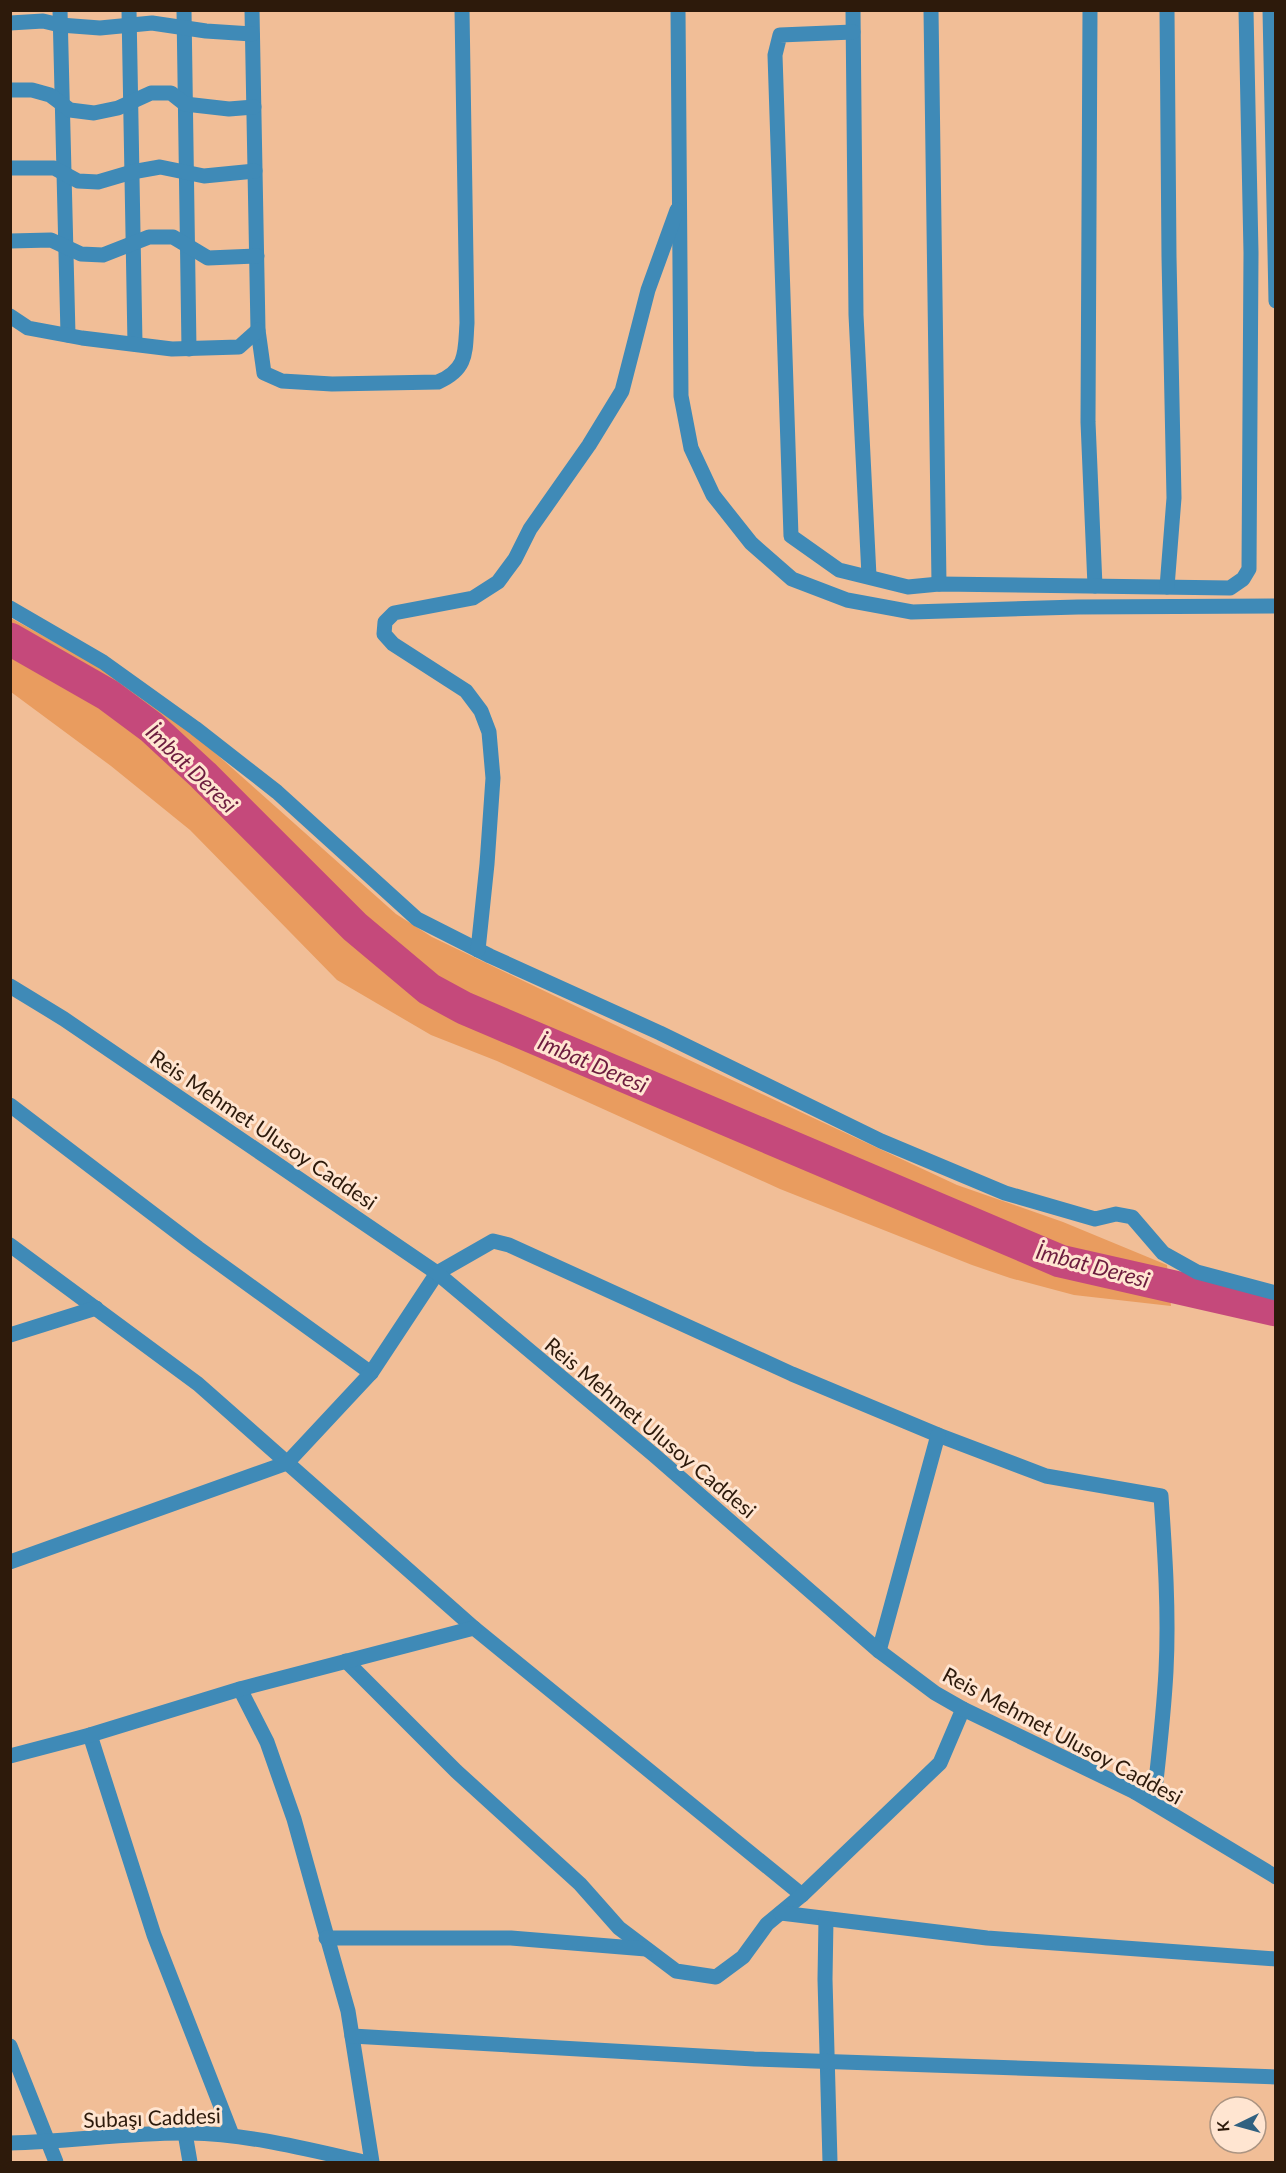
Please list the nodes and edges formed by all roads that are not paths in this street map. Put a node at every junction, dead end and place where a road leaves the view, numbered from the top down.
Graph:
1 (184, 10) edge
2 (252, 10) edge
3 (462, 10) edge
4 (678, 10) edge
5 (853, 10) edge
6 (931, 10) edge
7 (1090, 10) edge
8 (1167, 10) edge
9 (1246, 10) edge
10 (1270, 10) edge
11 (60, 18) edge
12 (129, 18) edge
13 (10, 23) edge
14 (184, 28) junction
15 (853, 32) junction
16 (252, 34) junction
17 (10, 90) edge
18 (131, 102) junction
19 (62, 104) junction
20 (185, 104) junction
21 (254, 107) junction
22 (10, 168) edge
23 (186, 171) junction
24 (255, 171) junction
25 (132, 172) junction
26 (64, 173) junction
27 (681, 199) junction
28 (10, 241) edge
29 (133, 243) junction
30 (187, 246) junction
31 (66, 247) junction
32 (257, 256) junction
33 (1275, 301) edge
34 (10, 316) edge
35 (258, 330) junction
36 (68, 335) junction
37 (135, 344) junction
38 (189, 349) junction
39 (869, 576) junction
40 (939, 584) junction
41 (1095, 586) junction
42 (1167, 587) junction
43 (1275, 606) edge
44 (10, 608) edge
45 (478, 950) junction
46 (10, 986) edge
47 (10, 1105) edge
48 (10, 1245) edge
49 (437, 1273) junction
50 (1275, 1293) edge
51 (96, 1308) junction
52 (10, 1335) edge
53 (371, 1373) junction
54 (938, 1435) junction
55 (287, 1463) junction
56 (10, 1562) edge
57 (474, 1628) junction
58 (879, 1650) junction
59 (346, 1661) junction
60 (240, 1689) junction
61 (963, 1709) junction
62 (90, 1735) junction
63 (10, 1756) edge
64 (1135, 1792) junction
65 (1275, 1877) edge
66 (802, 1895) junction
67 (781, 1913) junction
68 (826, 1919) junction
69 (326, 1938) junction
70 (646, 1949) junction
71 (1275, 1959) edge
72 (352, 2036) junction
73 (10, 2046) edge
74 (828, 2060) junction
75 (1275, 2077) edge
76 (184, 2133) junction
77 (232, 2135) junction
78 (49, 2142) junction
79 (10, 2143) edge
80 (56, 2163) edge
81 (190, 2163) edge
82 (364, 2163) edge
83 (372, 2163) edge
84 (830, 2163) edge

1 - 14 street
2 - 16 street
3 - 35 street
4 - 27 street
5 - 15 street
6 - 40 street
7 - 41 street
8 - 42 street
9 - 42 street
10 - 33 street
11 - 12 street
11 - 13 street
11 - 19 street
12 - 14 street
12 - 18 street
14 - 16 street
14 - 20 street
15 - 39 street
15 - 39 street
16 - 21 street
17 - 19 street
18 - 19 street
18 - 20 street
18 - 25 street
19 - 26 street
20 - 21 street
20 - 23 street
21 - 24 street
22 - 26 street
23 - 24 street
23 - 25 street
23 - 30 street
24 - 32 street
25 - 26 street
25 - 29 street
26 - 31 street
27 - 43 street
27 - 45 street
28 - 31 street
29 - 30 street
29 - 31 street
29 - 37 street
30 - 32 street
30 - 38 street
31 - 36 street
32 - 35 street
34 - 36 street
35 - 38 street
36 - 37 street
37 - 38 street
39 - 40 street
40 - 41 street
41 - 42 street
44 - 45 street
45 - 50 street
46 - 49 street, Reis Mehmet Ulusoy Caddesi
47 - 53 street
48 - 51 street
49 - 53 street
49 - 54 street
49 - 58 street, Reis Mehmet Ulusoy Caddesi
51 - 52 street
51 - 55 street
53 - 55 street
54 - 58 street
54 - 64 street
55 - 56 street
55 - 57 street
57 - 59 street
57 - 66 street
58 - 61 street, Reis Mehmet Ulusoy Caddesi
59 - 60 street
59 - 70 street
60 - 62 street
60 - 69 street
61 - 64 street, Reis Mehmet Ulusoy Caddesi
61 - 66 street
62 - 63 street
62 - 77 street
64 - 65 street, Reis Mehmet Ulusoy Caddesi
66 - 67 street
67 - 68 street
67 - 70 street
68 - 71 street
68 - 74 street
69 - 70 street
69 - 72 street
72 - 74 street
72 - 83 street
73 - 78 street
74 - 75 street
74 - 84 street
76 - 77 street, Subaşı Caddesi
76 - 78 street, Subaşı Caddesi
76 - 81 street
77 - 82 street, Subaşı Caddesi
78 - 79 street, Subaşı Caddesi
78 - 80 street

